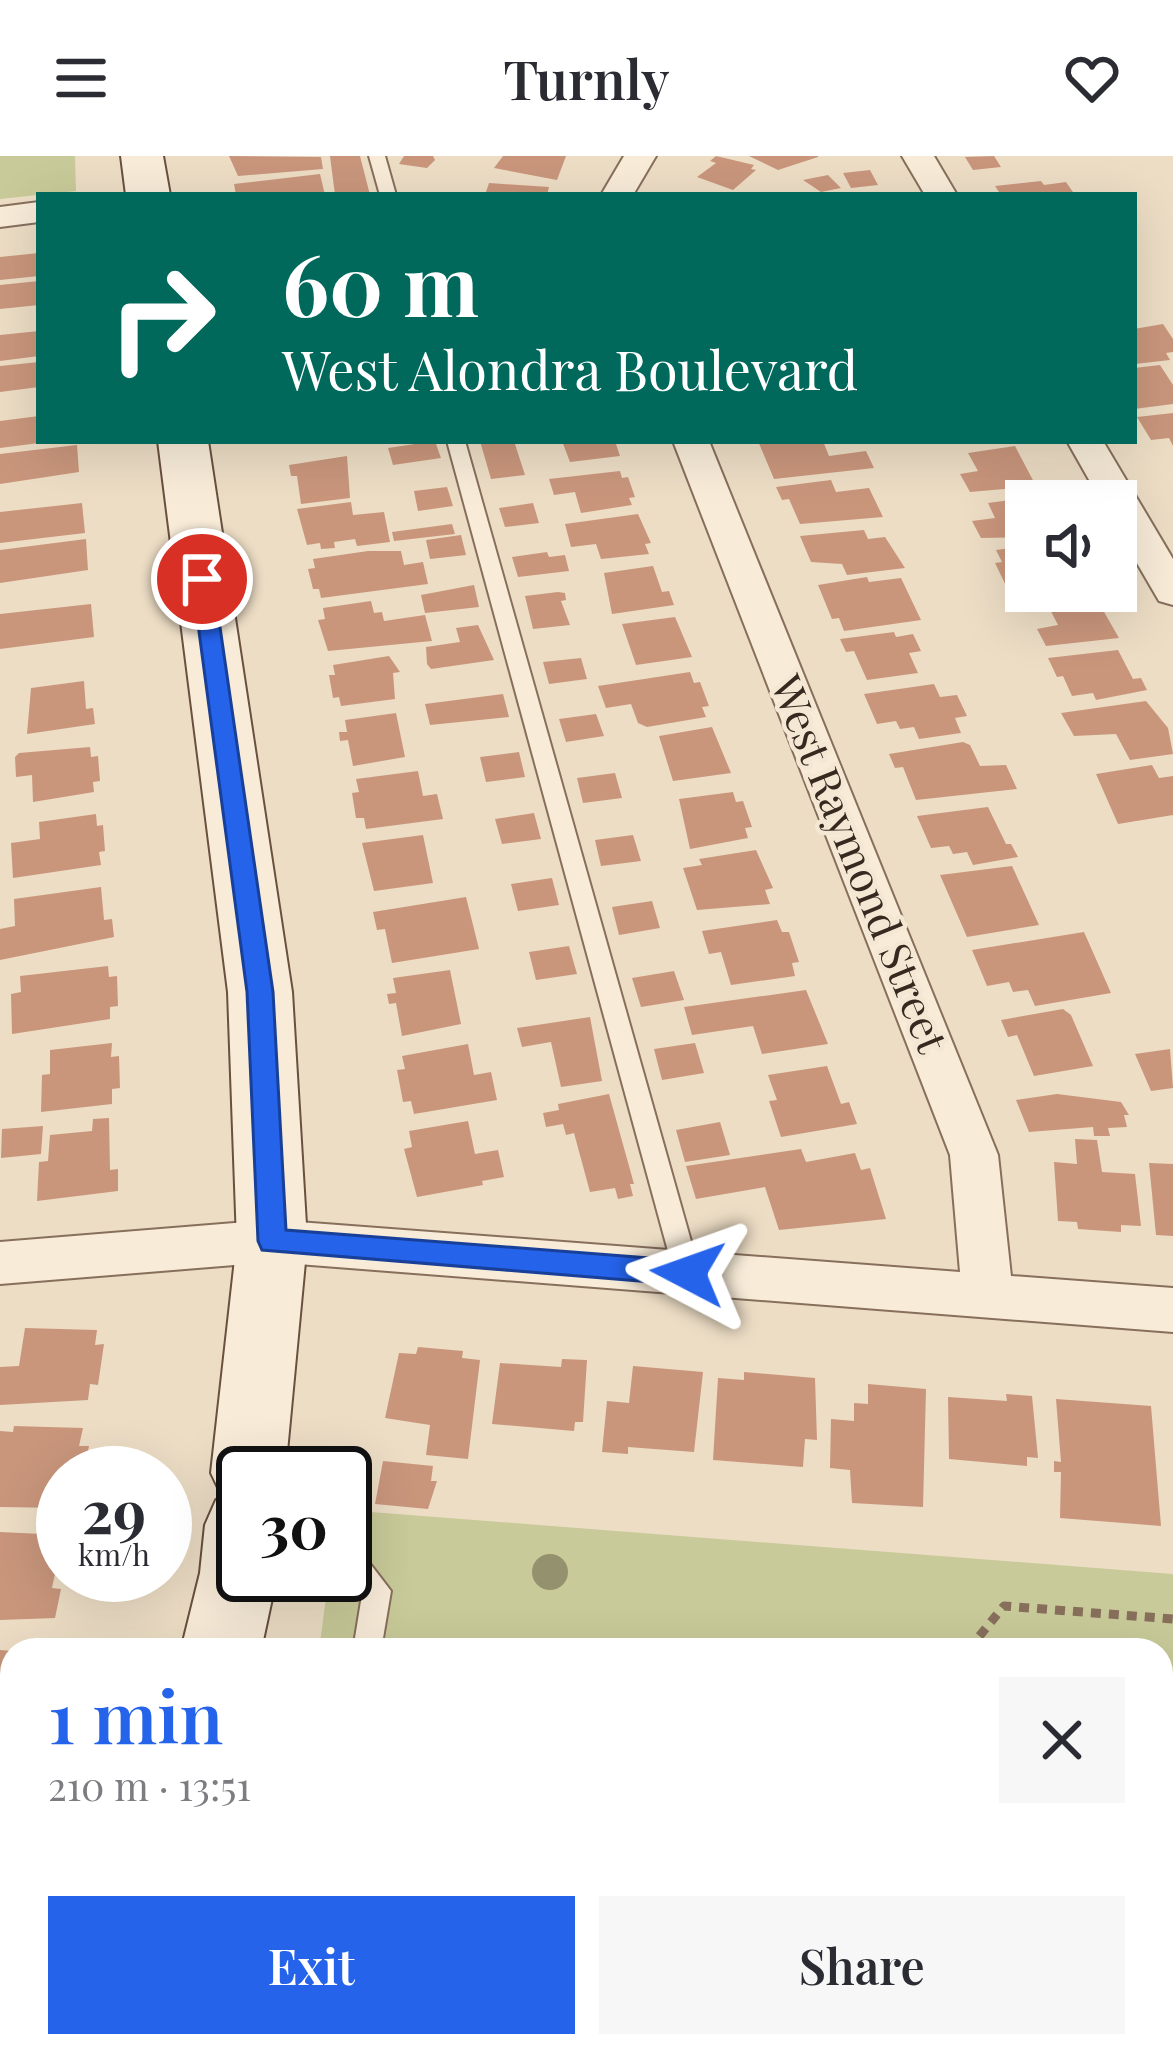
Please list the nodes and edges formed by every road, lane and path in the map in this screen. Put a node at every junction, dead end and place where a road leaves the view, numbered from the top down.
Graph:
1 (142, 156) edge
2 (377, 156) edge
3 (640, 156) edge
4 (918, 156) edge
5 (148, 192) edge
6 (387, 192) edge
7 (619, 192) edge
8 (939, 192) edge
9 (36, 212) edge
10 (0, 217) edge
11 (183, 444) edge
12 (457, 444) edge
13 (692, 444) edge
14 (1087, 444) edge
15 (1173, 592) edge
16 (272, 1241) junction
17 (0, 1263) edge
18 (688, 1273) junction
19 (988, 1296) junction
20 (1173, 1310) edge
21 (251, 1446) edge
22 (372, 1585) edge
23 (232, 1602) edge
24 (1173, 1619) edge
25 (223, 1638) edge
26 (370, 1638) edge
27 (978, 1638) edge

1 - 5 main road
2 - 6 lane
3 - 7 street
4 - 8 street
9 - 10 street
11 - 16 main road
12 - 18 lane
13 - 19 street, West Raymond Street
14 - 15 street
16 - 17 street
16 - 18 street
16 - 21 main road
18 - 19 street
19 - 20 street
22 - 26 lane
23 - 25 main road
24 - 27 path

